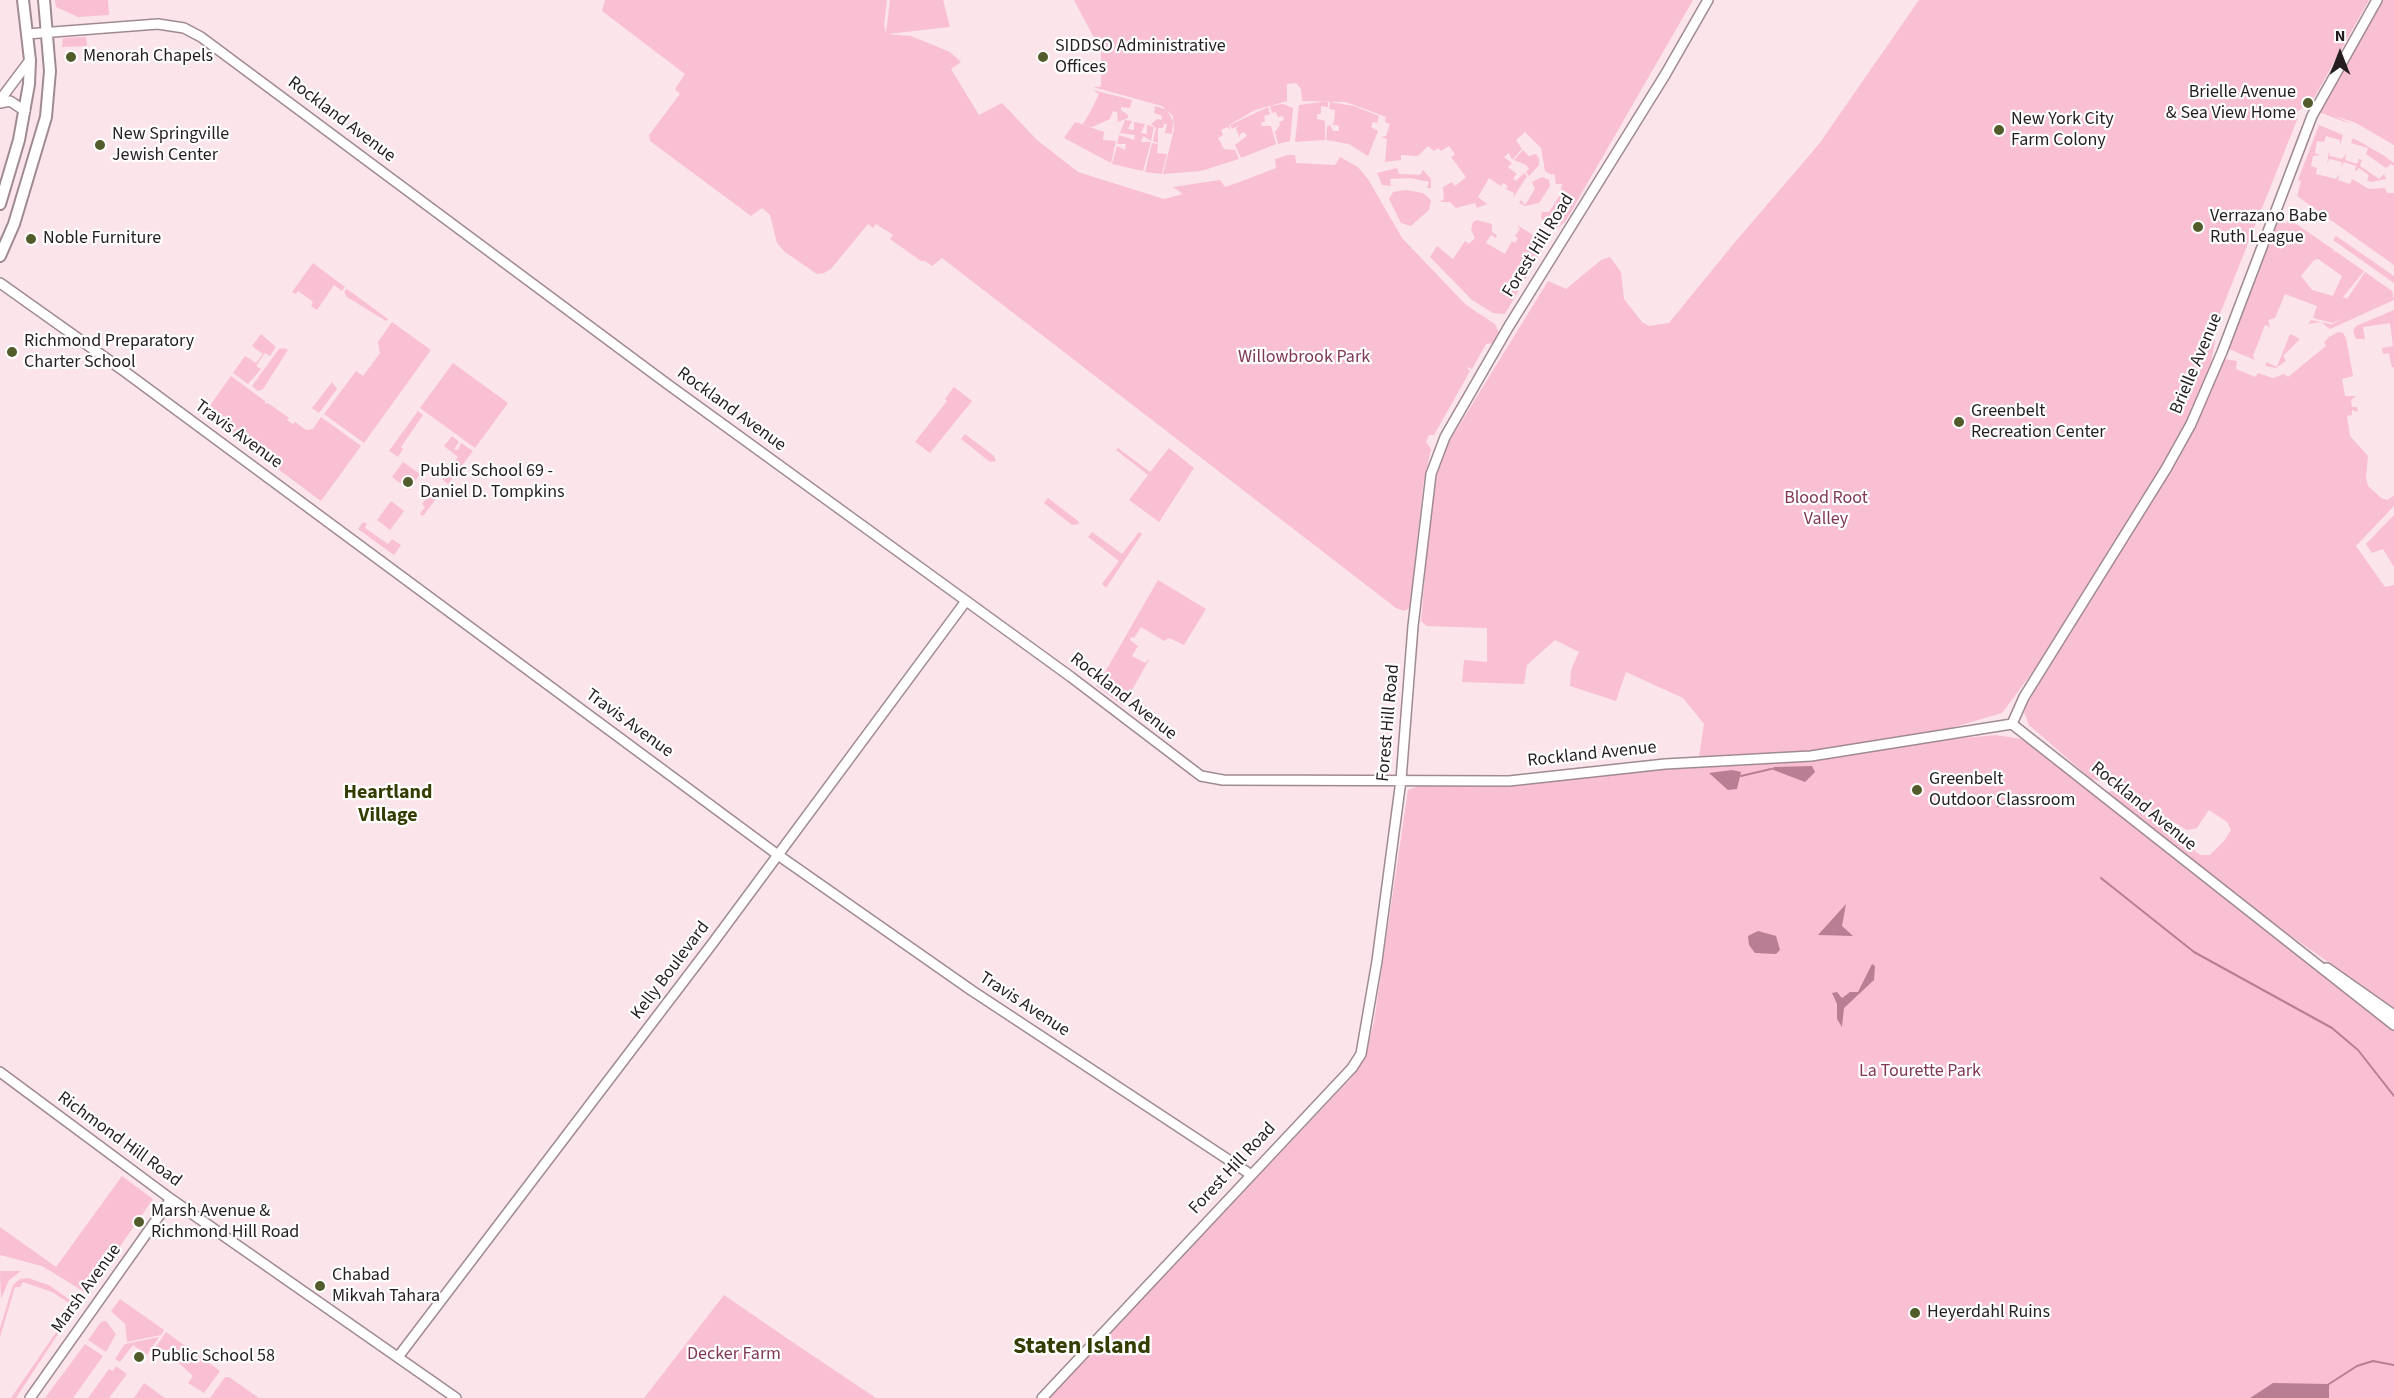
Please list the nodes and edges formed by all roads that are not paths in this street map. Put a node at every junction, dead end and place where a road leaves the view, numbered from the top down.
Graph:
1 (23, 0) edge
2 (44, 0) edge
3 (1708, 0) edge
4 (2377, 0) edge
5 (48, 32) junction
6 (27, 34) junction
7 (30, 60) junction
8 (0, 102) edge
9 (25, 111) junction
10 (0, 204) edge
11 (0, 256) edge
12 (0, 283) edge
13 (966, 601) junction
14 (2012, 724) junction
15 (1401, 780) junction
16 (778, 855) junction
17 (2315, 961) junction
18 (2394, 1015) edge
19 (2394, 1025) edge
20 (0, 1072) edge
21 (1250, 1174) junction
22 (171, 1199) junction
23 (398, 1357) junction
24 (30, 1398) edge
25 (456, 1398) edge
26 (1042, 1398) edge

1 - 6 main road
2 - 5 main road
3 - 15 street, Forest Hill Road
4 - 14 street, Brielle Avenue
5 - 6 street, Rockland Avenue
5 - 11 main road
5 - 13 street, Rockland Avenue
6 - 7 main road
7 - 8 street
7 - 9 main road
8 - 9 street
9 - 10 main road
12 - 16 street, Travis Avenue
13 - 15 street, Rockland Avenue
13 - 16 street, Kelly Boulevard
14 - 15 street, Rockland Avenue
14 - 17 street, Rockland Avenue
15 - 21 street, Forest Hill Road
16 - 21 street, Travis Avenue
16 - 23 street, Kelly Boulevard
17 - 18 street, Rockland Avenue
17 - 19 street, Rockland Avenue
20 - 22 street, Richmond Hill Road
21 - 26 street, Forest Hill Road
22 - 23 street, Richmond Hill Road
22 - 24 street, Marsh Avenue
23 - 25 street, Richmond Hill Road

